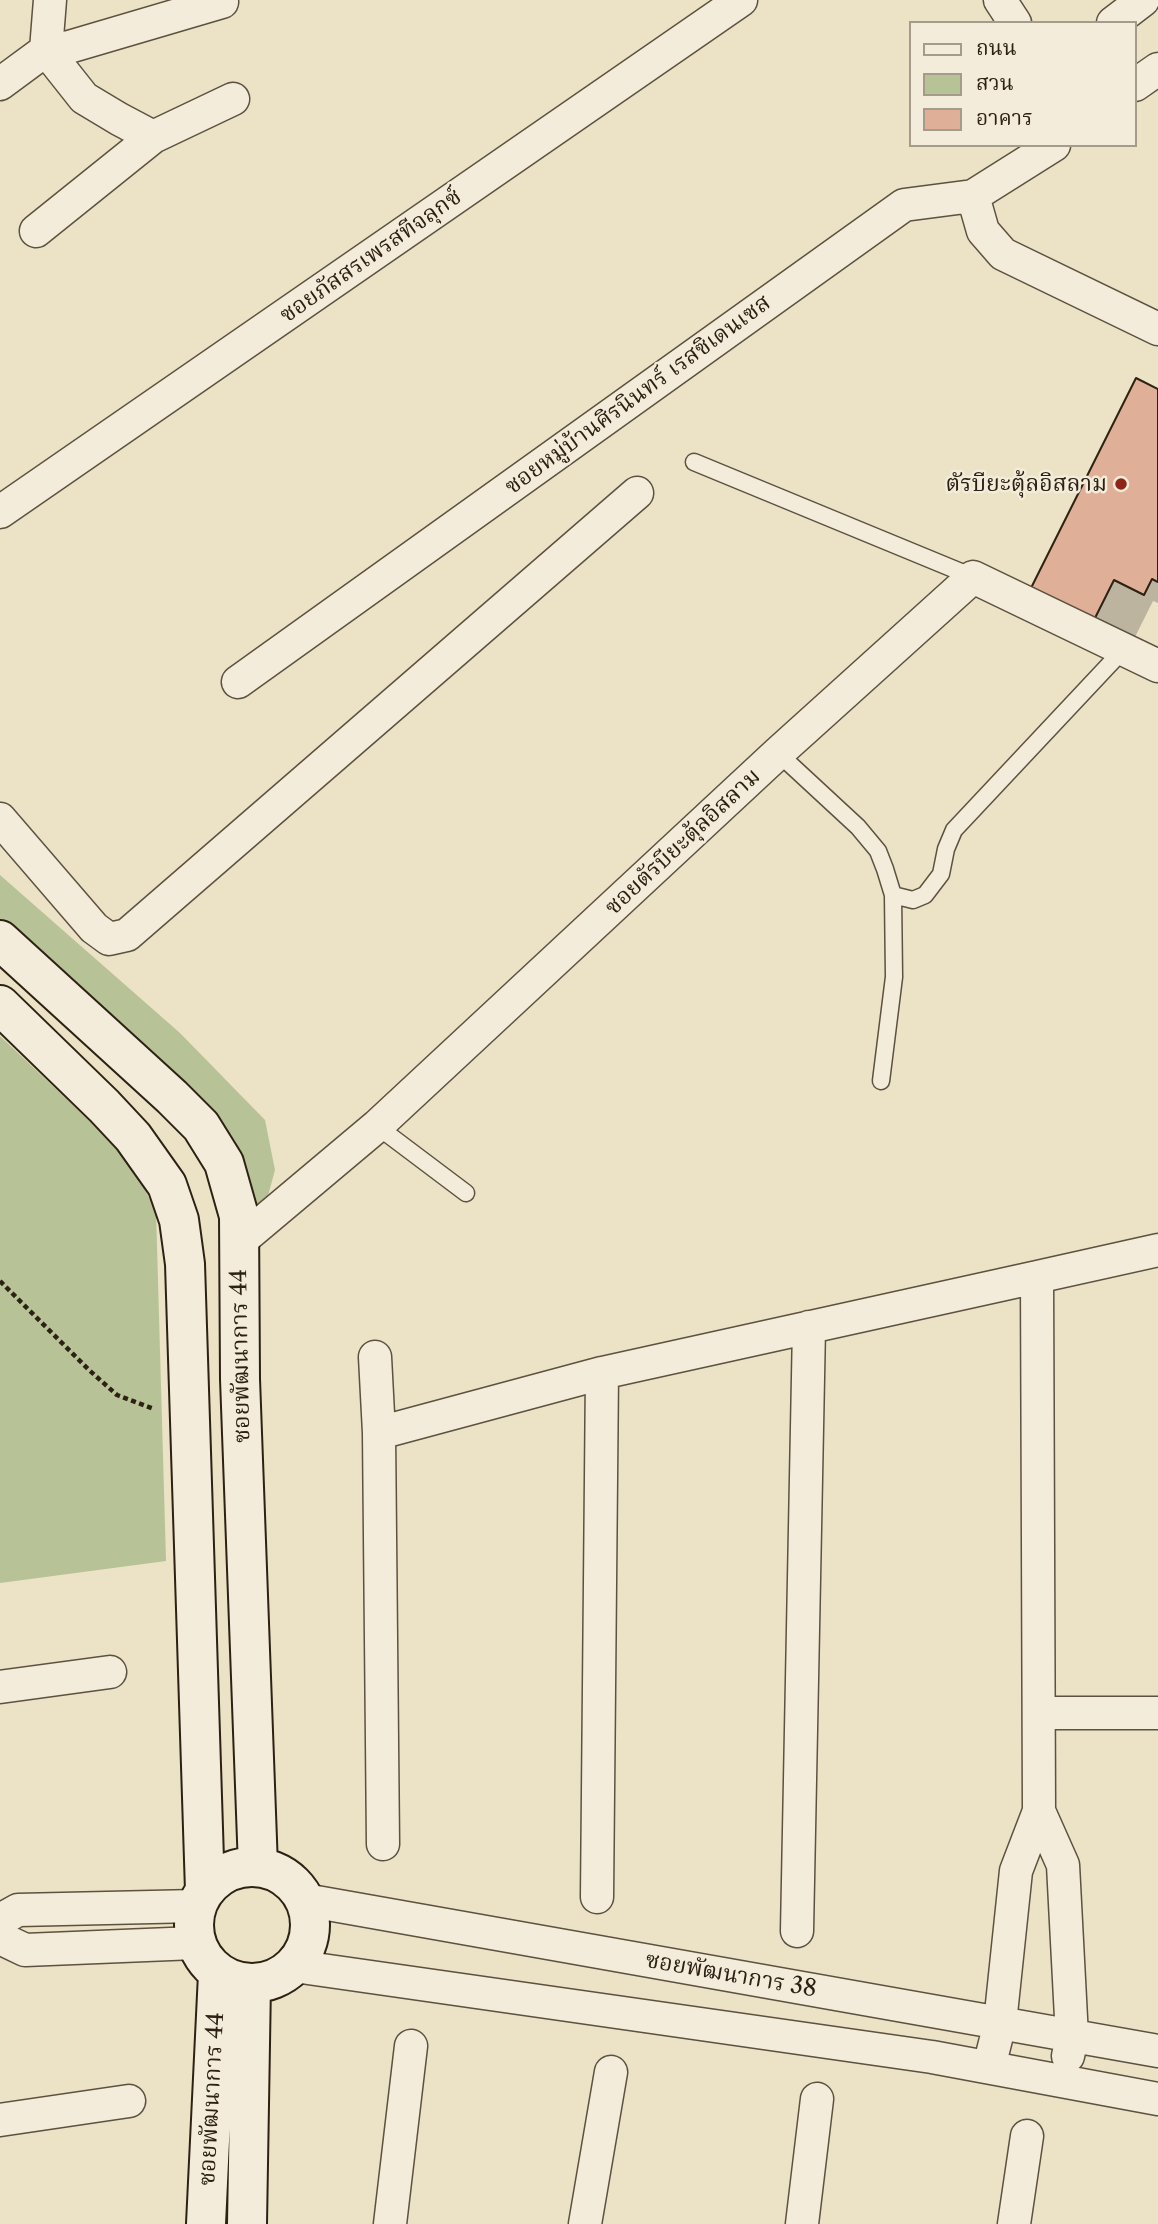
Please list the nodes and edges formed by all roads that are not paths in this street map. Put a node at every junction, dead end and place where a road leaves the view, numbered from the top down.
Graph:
1 (50, 0) edge
2 (741, 0) edge
3 (1000, 0) edge
4 (1143, 0) edge
5 (222, 2) dead end
6 (1014, 21) edge
7 (1116, 21) edge
8 (46, 50) junction
9 (1158, 69) edge
10 (0, 84) edge
11 (1137, 84) edge
12 (233, 99) dead end
13 (153, 137) junction
14 (1051, 147) edge
15 (973, 196) junction
16 (36, 231) dead end
17 (1158, 329) edge
18 (694, 462) dead end
19 (637, 493) dead end
20 (0, 512) edge
21 (972, 577) junction
22 (1123, 649) junction
23 (1158, 666) edge
24 (238, 682) dead end
25 (778, 753) junction
26 (0, 819) edge
27 (893, 895) junction
28 (0, 940) edge
29 (0, 1005) edge
30 (881, 1081) dead end
31 (377, 1126) junction
32 (466, 1193) dead end
33 (239, 1242) junction
34 (1158, 1250) edge
35 (1037, 1277) junction
36 (809, 1327) junction
37 (374, 1357) dead end
38 (602, 1373) junction
39 (379, 1433) junction
40 (110, 1672) dead end
41 (0, 1686) edge
42 (1039, 1713) junction
43 (1158, 1713) edge
44 (1039, 1811) junction
45 (383, 1844) dead end
46 (258, 1867) junction
47 (597, 1897) dead end
48 (305, 1900) junction
49 (199, 1914) junction
50 (0, 1920) edge
51 (797, 1930) dead end
52 (0, 1938) edge
53 (294, 1966) junction
54 (235, 1979) junction
55 (1000, 2023) junction
56 (1072, 2037) junction
57 (411, 2046) dead end
58 (1158, 2051) edge
59 (989, 2067) junction
60 (611, 2072) dead end
61 (1062, 2081) junction
62 (817, 2099) dead end
63 (1158, 2099) edge
64 (129, 2101) dead end
65 (0, 2120) edge
66 (1027, 2136) dead end
67 (206, 2224) edge
68 (247, 2224) edge
69 (390, 2224) edge
70 (585, 2224) edge
71 (803, 2224) edge
72 (1014, 2224) edge

1 - 8 street
2 - 20 street, ซอยภัสสรเพรสทีจลุกซ์
3 - 6 street
4 - 7 street
5 - 8 street
8 - 10 street
8 - 13 street
9 - 11 street
12 - 13 street
13 - 16 street
14 - 15 street, ซอยหมู่บ้านศิรนินทร์ เรสซิเดนเซส
15 - 17 street
15 - 24 street, ซอยหมู่บ้านศิรนินทร์ เรสซิเดนเซส
18 - 21 lane
19 - 26 street
21 - 22 street
21 - 25 street, ซอยตัรบียะตุ้ลอิสลาม
22 - 23 street
22 - 27 lane
25 - 27 lane
25 - 31 street, ซอยตัรบียะตุ้ลอิสลาม
27 - 30 lane
28 - 33 street, ซอยพัฒนาการ 44
29 - 49 street
31 - 32 lane
31 - 33 street, ซอยตัรบียะตุ้ลอิสลาม
33 - 46 street, ซอยพัฒนาการ 44
34 - 35 street
35 - 36 street
35 - 42 street
36 - 38 street
36 - 51 street
37 - 39 street
38 - 39 street
38 - 47 street
39 - 45 street
40 - 41 street
42 - 43 street
42 - 44 street
44 - 55 street
44 - 56 street
46 - 48 street
46 - 49 street
48 - 53 street
48 - 55 street, ซอยพัฒนาการ 38
49 - 50 street
49 - 52 street
49 - 54 street
53 - 54 street
53 - 59 street
54 - 67 street, ซอยพัฒนาการ 44
54 - 68 street, ซอยพัฒนาการ 44
55 - 56 street, ซอยพัฒนาการ 38
55 - 59 street
56 - 58 street, ซอยพัฒนาการ 38
56 - 61 street
57 - 69 street
59 - 61 street
60 - 70 street
61 - 63 street
62 - 71 street
64 - 65 street
66 - 72 street

